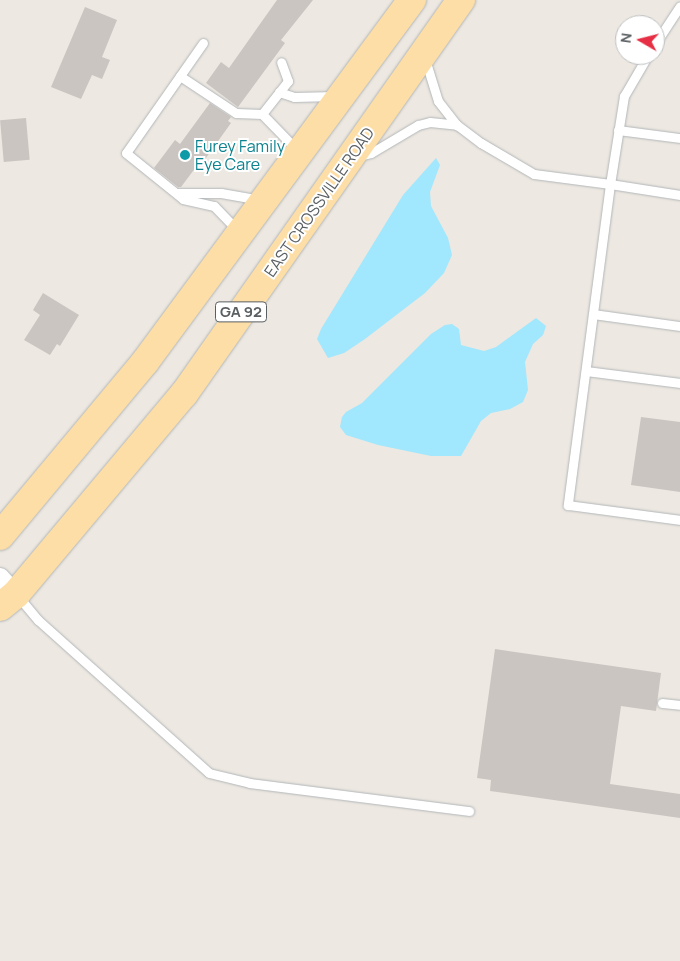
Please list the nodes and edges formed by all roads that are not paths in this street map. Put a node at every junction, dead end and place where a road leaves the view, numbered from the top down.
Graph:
1 (412, 0) edge
2 (461, 0) edge
3 (680, 6) edge
4 (665, 29) edge
5 (203, 43) dead end
6 (424, 52) junction
7 (281, 62) dead end
8 (642, 65) edge
9 (180, 76) junction
10 (279, 92) junction
11 (343, 95) junction
12 (262, 114) junction
13 (457, 125) junction
14 (618, 130) junction
15 (680, 138) edge
16 (301, 154) junction
17 (350, 157) junction
18 (610, 184) junction
19 (177, 193) junction
20 (680, 195) edge
21 (266, 200) junction
22 (241, 234) junction
23 (593, 314) junction
24 (680, 326) edge
25 (586, 371) junction
26 (680, 382) edge
27 (680, 520) edge
28 (0, 536) edge
29 (5, 593) edge
30 (662, 703) dead end
31 (680, 705) edge
32 (469, 811) dead end

1 - 11 main road, GA 92
2 - 6 main road, EAST CROSSVILLE ROAD / GA 92
3 - 4 lane
5 - 9 lane
6 - 13 lane
6 - 17 main road, EAST CROSSVILLE ROAD / GA 92
7 - 10 lane
8 - 14 lane
9 - 12 lane
9 - 19 lane
10 - 11 lane
10 - 12 lane
11 - 16 main road, GA 92
12 - 16 lane
13 - 17 lane
13 - 18 lane
14 - 15 lane
14 - 18 lane
16 - 21 main road, GA 92
17 - 29 main road, EAST CROSSVILLE ROAD / GA 92
18 - 20 lane
18 - 23 lane
19 - 21 lane
19 - 22 lane
21 - 22 main road, GA 92
22 - 28 main road, GA 92
23 - 24 lane
23 - 25 lane
25 - 26 lane
25 - 27 lane
29 - 32 lane
30 - 31 lane

